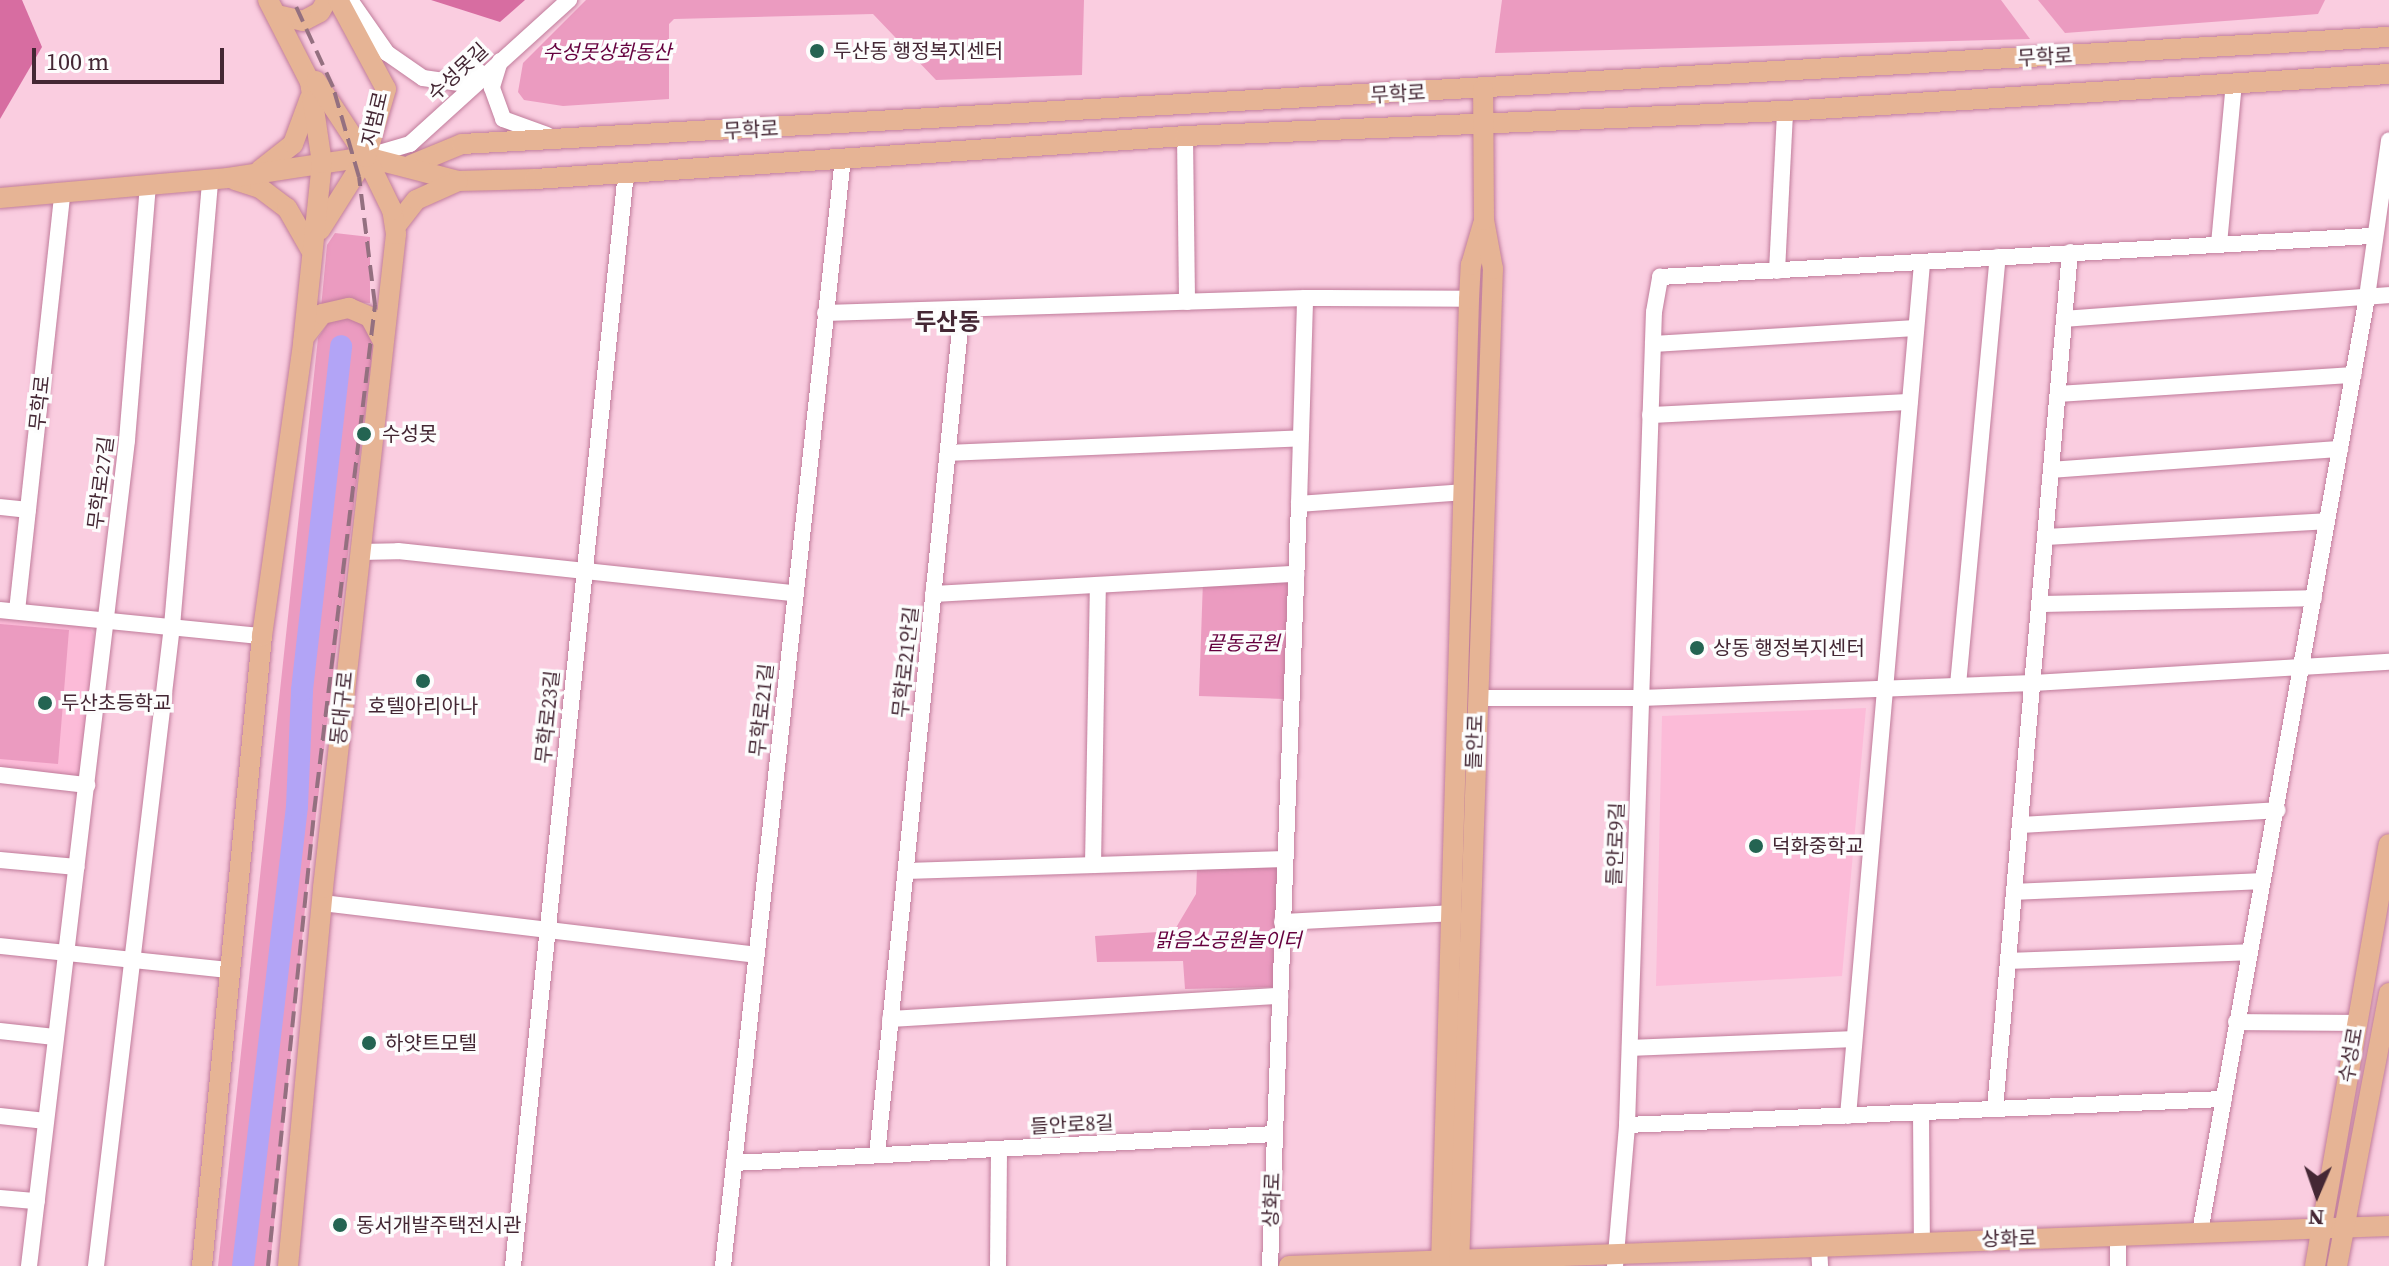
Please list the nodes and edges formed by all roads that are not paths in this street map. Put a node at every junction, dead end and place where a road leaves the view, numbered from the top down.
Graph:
1 (327, 0) edge
2 (338, 0) edge
3 (350, 0) edge
4 (569, 0) edge
5 (272, 7) edge
6 (2389, 37) edge
7 (289, 39) junction
8 (501, 60) junction
9 (2389, 74) edge
10 (310, 82) junction
11 (2234, 83) junction
12 (1483, 89) junction
13 (1785, 111) junction
14 (1484, 123) junction
15 (1185, 136) junction
16 (567, 140) junction
17 (2389, 141) edge
18 (366, 157) junction
19 (843, 158) junction
20 (322, 163) junction
21 (411, 165) junction
22 (626, 173) junction
23 (250, 175) junction
24 (219, 179) junction
25 (458, 181) junction
26 (148, 186) junction
27 (62, 195) junction
28 (0, 198) edge
29 (1484, 220) junction
30 (395, 227) junction
31 (2372, 236) junction
32 (2219, 244) junction
33 (2070, 252) junction
34 (313, 257) junction
35 (1998, 257) junction
36 (1922, 263) junction
37 (1777, 271) junction
38 (2389, 295) edge
39 (2367, 297) junction
40 (1305, 298) junction
41 (1469, 299) junction
42 (1187, 302) junction
43 (962, 309) junction
44 (825, 313) junction
45 (2064, 319) junction
46 (1916, 328) junction
47 (383, 341) junction
48 (303, 343) junction
49 (1653, 344) junction
50 (2353, 375) junction
51 (2058, 394) junction
52 (1910, 402) junction
53 (1650, 415) junction
54 (1301, 438) junction
55 (2340, 449) junction
56 (948, 453) junction
57 (2051, 470) junction
58 (1465, 492) junction
59 (1299, 504) junction
60 (0, 507) edge
61 (28, 510) junction
62 (2327, 521) junction
63 (2045, 537) junction
64 (359, 552) junction
65 (584, 569) junction
66 (1296, 574) junction
67 (1098, 585) junction
68 (794, 593) junction
69 (933, 594) junction
70 (2314, 598) junction
71 (2039, 604) junction
72 (8, 610) edge
73 (105, 618) junction
74 (172, 626) junction
75 (262, 636) junction
76 (2389, 662) edge
77 (2301, 667) junction
78 (2033, 683) junction
79 (1958, 685) junction
80 (1885, 688) junction
81 (1477, 698) junction
82 (1641, 698) junction
83 (0, 775) edge
84 (87, 785) junction
85 (2278, 810) junction
86 (2020, 825) junction
87 (2389, 844) edge
88 (1285, 859) junction
89 (0, 860) edge
90 (1093, 865) junction
91 (77, 867) junction
92 (906, 871) junction
93 (2262, 881) junction
94 (2014, 892) junction
95 (322, 903) junction
96 (1452, 913) junction
97 (1282, 922) junction
98 (547, 928) junction
99 (0, 946) edge
100 (2248, 952) junction
101 (67, 953) junction
102 (756, 955) junction
103 (129, 960) junction
104 (2008, 961) junction
105 (230, 970) junction
106 (2389, 993) edge
107 (1280, 996) junction
108 (890, 1019) junction
109 (2236, 1022) junction
110 (2356, 1023) junction
111 (0, 1031) edge
112 (55, 1037) junction
113 (1854, 1039) junction
114 (1630, 1048) junction
115 (2383, 1058) edge
116 (2223, 1099) junction
117 (1995, 1109) junction
118 (1921, 1112) junction
119 (0, 1116) edge
120 (1848, 1116) junction
121 (46, 1121) junction
122 (1627, 1125) junction
123 (1274, 1134) junction
124 (999, 1149) junction
125 (877, 1155) junction
126 (734, 1163) junction
127 (0, 1198) edge
128 (37, 1201) junction
129 (2389, 1226) edge
130 (2345, 1228) junction
131 (2320, 1229) junction
132 (2200, 1232) junction
133 (2118, 1235) junction
134 (1922, 1242) junction
135 (1819, 1256) edge
136 (1754, 1257) edge
137 (1617, 1260) edge
138 (1450, 1263) edge
139 (29, 1266) edge
140 (96, 1266) edge
141 (202, 1266) edge
142 (288, 1266) edge
143 (513, 1266) edge
144 (723, 1266) edge
145 (998, 1266) edge
146 (1270, 1266) edge
147 (1289, 1266) edge
148 (2118, 1266) edge
149 (2315, 1266) edge
150 (2337, 1266) edge

1 - 5 main road
2 - 18 main road, 지범로
3 - 8 street
4 - 8 street, 수성못길
5 - 7 main road, 지범로
6 - 12 main road, 무학로
7 - 10 main road, 지범로
7 - 18 main road, 지범로
8 - 16 street
8 - 18 street, 수성못길
9 - 11 main road, 무학로
10 - 20 main road, 지범로
10 - 23 main road
11 - 13 main road, 무학로
11 - 32 street
12 - 14 main road, 들안로
12 - 16 main road, 무학로
13 - 14 main road, 무학로
13 - 37 street
14 - 15 main road, 무학로
14 - 29 main road, 들안로
15 - 19 main road, 무학로
15 - 42 street
16 - 21 main road, 무학로
17 - 31 street
18 - 20 main road, 무학로
18 - 21 main road, 무학로
18 - 30 main road, 동대구로
18 - 34 main road
19 - 22 main road, 무학로
19 - 44 street, 무학로21길
20 - 23 main road, 무학로
20 - 34 main road, 지범로
21 - 25 main road, 무학로
22 - 25 main road, 무학로
22 - 65 street, 무학로23길
23 - 24 main road, 무학로
24 - 26 main road, 무학로
24 - 34 main road
24 - 74 street
25 - 30 main road
26 - 27 main road, 무학로
26 - 73 street, 무학로27길
27 - 28 main road, 무학로
27 - 61 street, 무학로
29 - 41 main road, 들안로
29 - 81 main road, 들안로
30 - 47 main road, 동대구로
31 - 32 street
31 - 39 street
32 - 33 street
33 - 35 street
33 - 45 street
34 - 48 main road
35 - 36 street
35 - 79 street
36 - 37 street
36 - 46 street
37 - 49 street, 들안로9길
38 - 39 street
39 - 45 street
39 - 50 street
40 - 41 street
40 - 42 street
40 - 54 street
41 - 58 main road, 들안로
42 - 43 street
43 - 44 street
43 - 56 street, 무학로21안길
44 - 68 street, 무학로21길
45 - 51 street
46 - 49 street
46 - 52 street
47 - 48 main road
47 - 64 main road, 동대구로
48 - 75 main road
49 - 53 street, 들안로9길
50 - 51 street
50 - 55 street
51 - 57 street
52 - 53 street
52 - 80 street
53 - 82 street, 들안로9길
54 - 56 street
54 - 59 street
55 - 57 street
55 - 62 street
56 - 69 street, 무학로21안길
57 - 63 street
58 - 59 street
58 - 96 main road, 들안로
59 - 66 street
60 - 61 street
61 - 72 street, 무학로
62 - 63 street
62 - 70 street
63 - 71 street
64 - 65 street
64 - 95 main road, 동대구로
65 - 68 street
65 - 98 street, 무학로23길
66 - 67 street
66 - 88 street
67 - 69 street
67 - 90 street
68 - 102 street, 무학로21길
69 - 92 street, 무학로21안길
70 - 71 street
70 - 77 street
71 - 78 street
72 - 73 street
73 - 74 street
73 - 84 street, 무학로27길
74 - 75 street
74 - 103 street
75 - 105 main road
76 - 77 street
77 - 78 street
77 - 85 street
78 - 79 street
78 - 86 street
79 - 80 street
80 - 82 street
80 - 113 street
81 - 82 street
81 - 138 main road, 들안로
82 - 114 street, 들안로9길
83 - 84 street
84 - 91 street, 무학로27길
85 - 86 street
85 - 93 street
86 - 94 street
87 - 110 main road, 수성로
88 - 90 street
88 - 97 street
89 - 91 street
90 - 92 street
91 - 101 street, 무학로27길
92 - 108 street, 무학로21안길
93 - 94 street
93 - 100 street
94 - 104 street
95 - 98 street
95 - 142 main road, 동대구로
96 - 97 street
96 - 138 main road, 들안로
97 - 107 street
98 - 102 street
98 - 143 street, 무학로23길
99 - 101 street
100 - 104 street
100 - 109 street
101 - 103 street
101 - 112 street, 무학로27길
102 - 126 street, 무학로21길
103 - 105 street
103 - 140 street
104 - 117 street
105 - 141 main road
106 - 115 main road, 수성로
107 - 108 street
107 - 123 street
108 - 125 street, 무학로21안길
109 - 110 street
109 - 116 street
110 - 131 main road, 수성로
111 - 112 street
112 - 121 street, 무학로27길
113 - 114 street
113 - 120 street
114 - 122 street, 들안로9길
115 - 130 main road, 수성로
116 - 117 street
116 - 132 street
117 - 118 street
118 - 120 street
118 - 134 street
119 - 121 street
120 - 122 street
121 - 128 street, 무학로27길
122 - 137 street
123 - 124 street, 들안로8길
123 - 146 street, 상화로
124 - 125 street, 들안로8길
124 - 145 street
125 - 126 street, 들안로8길
126 - 144 street, 무학로21길
127 - 128 street
128 - 139 street, 무학로27길
129 - 130 main road, 상화로
130 - 131 main road, 상화로
130 - 150 main road, 수성로
131 - 132 main road, 상화로
131 - 149 main road, 수성로
132 - 133 main road, 상화로
133 - 134 main road, 상화로
133 - 148 street
134 - 135 main road, 상화로
135 - 136 main road, 상화로
136 - 137 main road, 상화로
137 - 138 main road, 상화로
138 - 147 main road, 상화로

